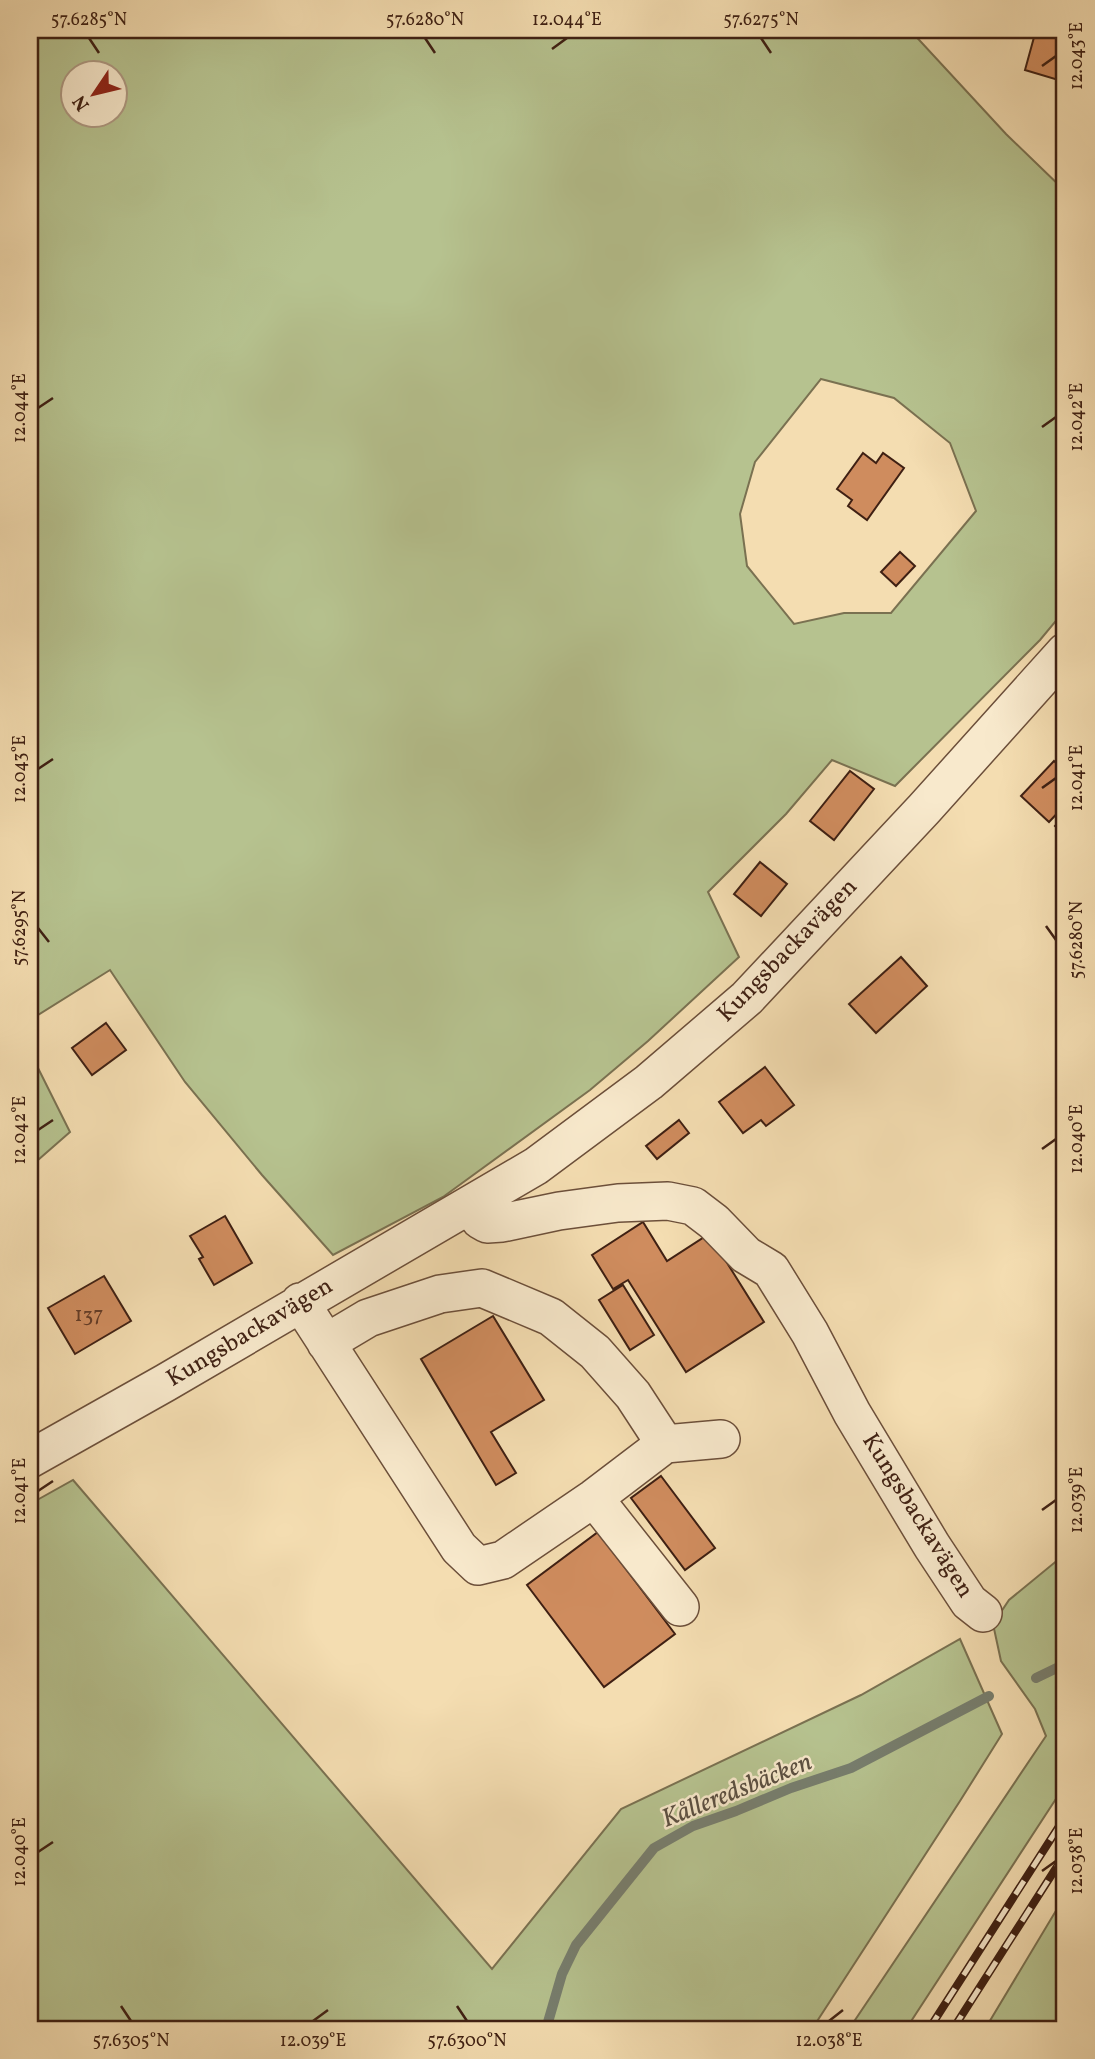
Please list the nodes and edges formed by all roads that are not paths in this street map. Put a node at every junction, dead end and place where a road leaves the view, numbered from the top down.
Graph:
1 (1065, 652) edge
2 (471, 1205) junction
3 (300, 1302) junction
4 (326, 1343) junction
5 (721, 1439) dead end
6 (665, 1444) junction
7 (30, 1460) edge
8 (594, 1498) junction
9 (680, 1607) dead end
10 (983, 1613) dead end

1 - 2 street, Kungsbackavägen
2 - 3 street, Kungsbackavägen
2 - 10 street, Kungsbackavägen
3 - 4 street
3 - 7 street, Kungsbackavägen
4 - 6 street
4 - 8 street
5 - 6 street
6 - 8 street
8 - 9 street

